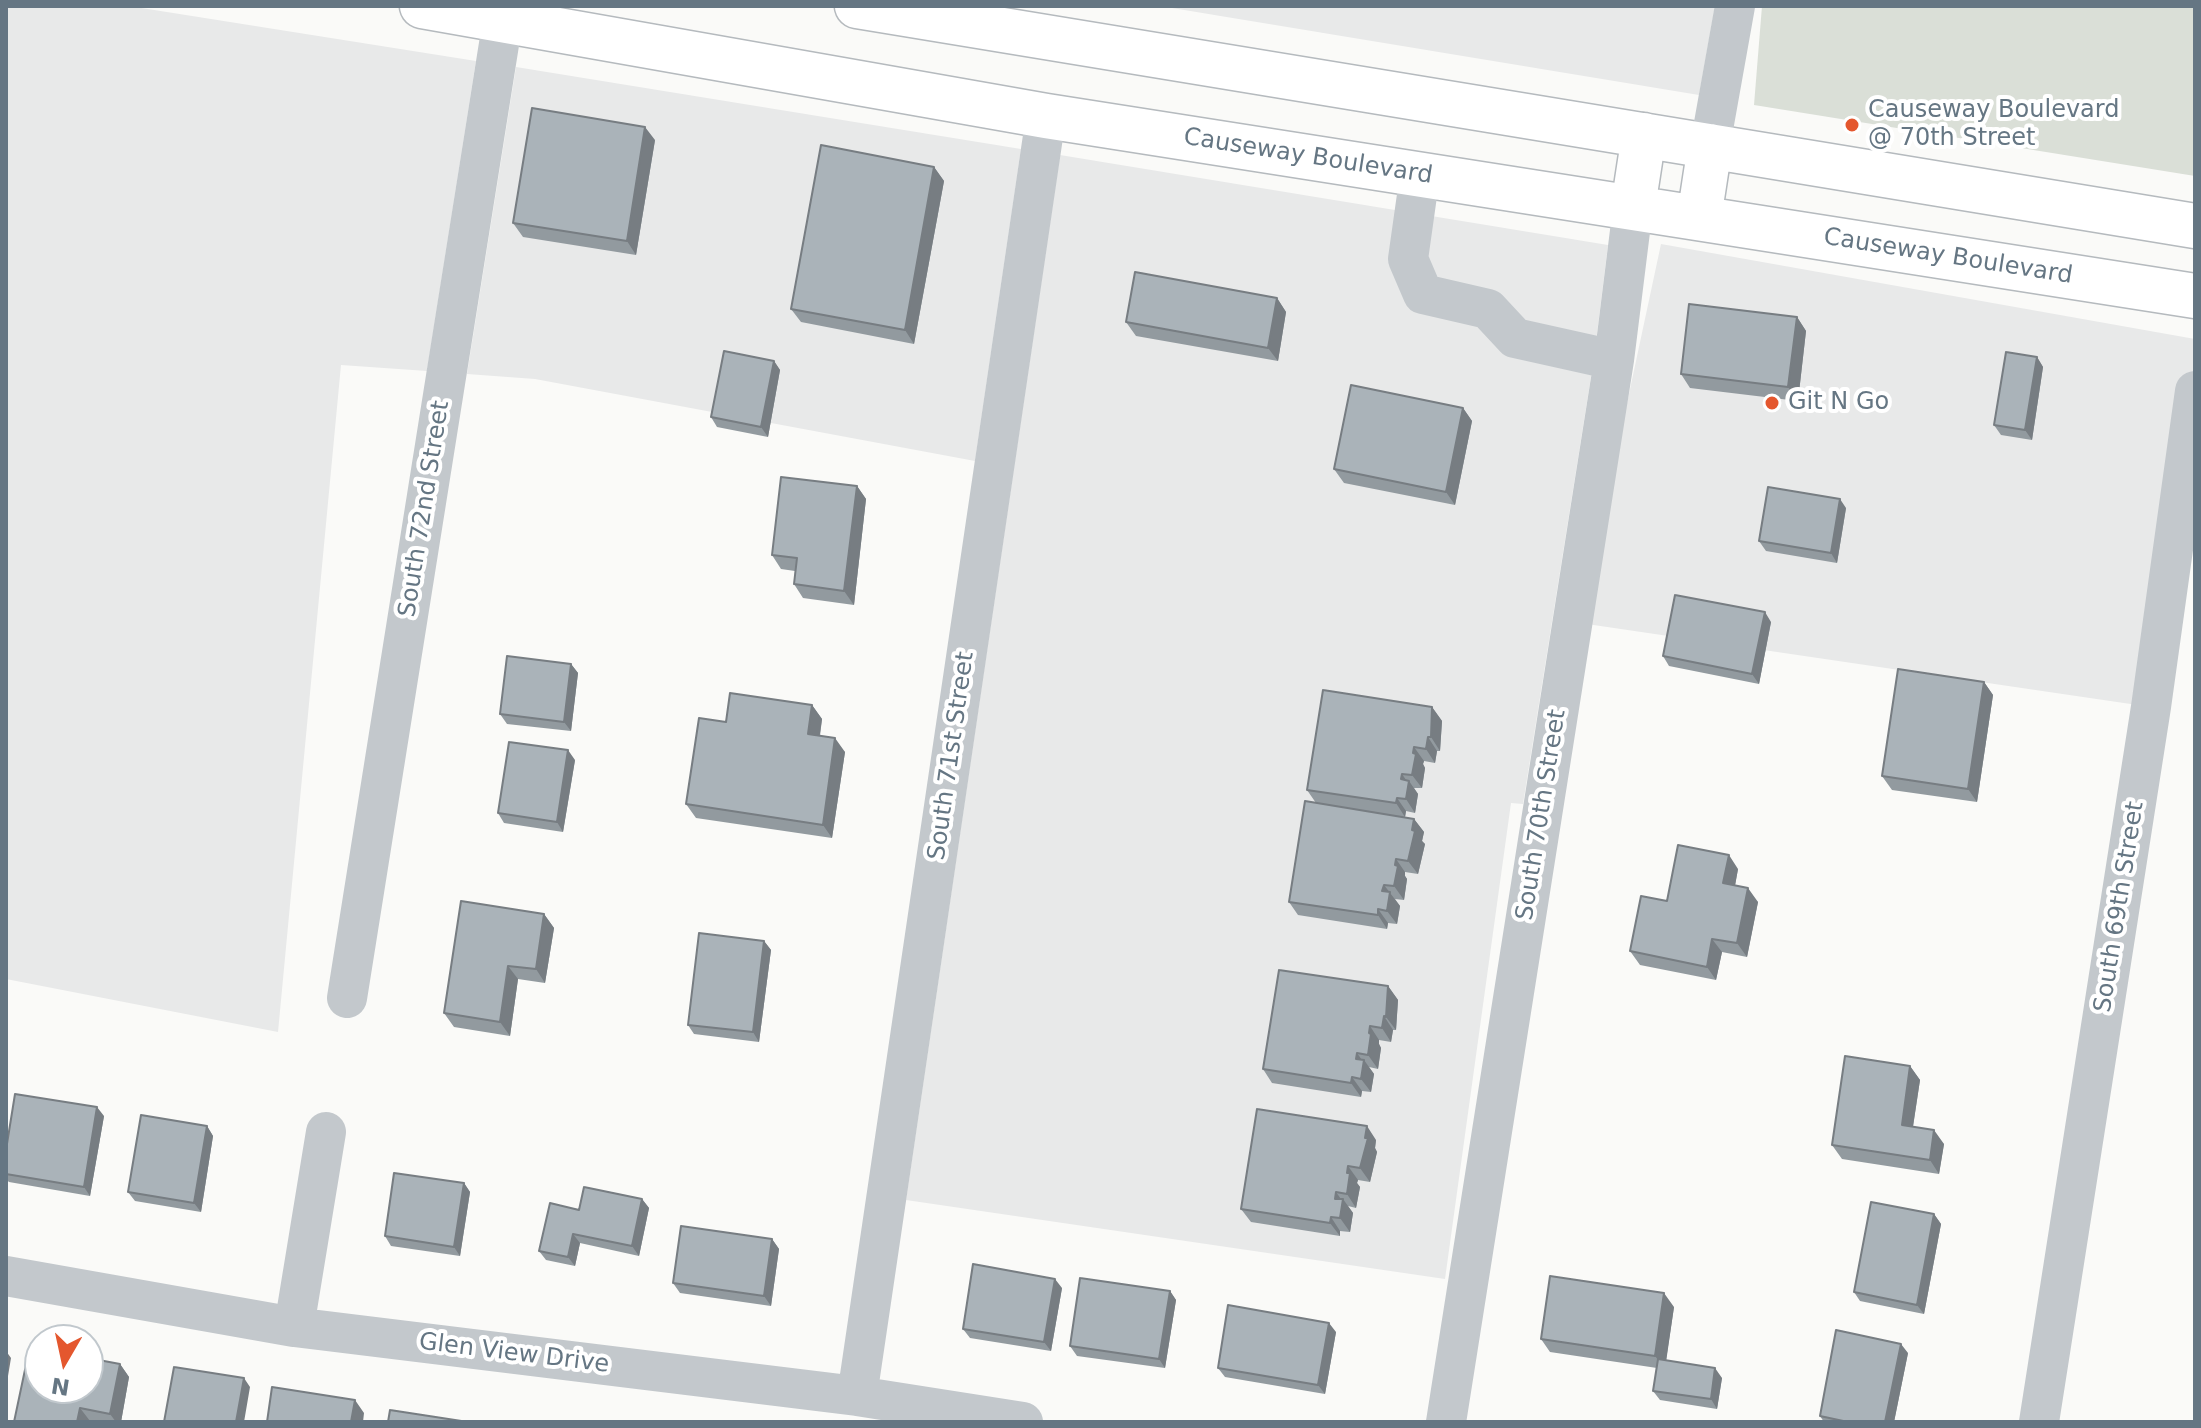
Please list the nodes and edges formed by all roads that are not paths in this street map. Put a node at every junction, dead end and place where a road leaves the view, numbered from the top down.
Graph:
1 (422, 6) edge
2 (857, 6) edge
3 (1735, 6) edge
4 (924, 11) edge
5 (503, 19) junction
6 (1046, 116) junction
7 (1644, 135) junction
8 (1710, 146) junction
9 (1420, 174) junction
10 (1633, 207) junction
11 (1699, 218) junction
12 (2195, 226) edge
13 (2195, 296) edge
14 (1614, 360) junction
15 (2195, 391) edge
16 (347, 998) dead end
17 (326, 1132) dead end
18 (6, 1276) edge
19 (294, 1327) junction
20 (857, 1396) junction
21 (1023, 1422) edge
22 (1446, 1422) edge
23 (2039, 1422) edge

1 - 5 main road, Causeway Boulevard
2 - 4 main road
3 - 8 street
4 - 7 main road
5 - 6 main road, Causeway Boulevard
5 - 16 street, South 72nd Street
6 - 9 main road, Causeway Boulevard
6 - 20 street, South 71st Street
7 - 8 main road
7 - 10 main road
8 - 11 main road
8 - 12 main road
9 - 10 main road, Causeway Boulevard
9 - 14 street
10 - 11 main road, Causeway Boulevard
10 - 14 street, South 70th Street
11 - 13 main road, Causeway Boulevard
14 - 22 street, South 70th Street
15 - 23 street, South 69th Street
17 - 19 street
18 - 19 street, Glen View Drive
19 - 20 street, Glen View Drive
20 - 21 street, Glen View Drive

